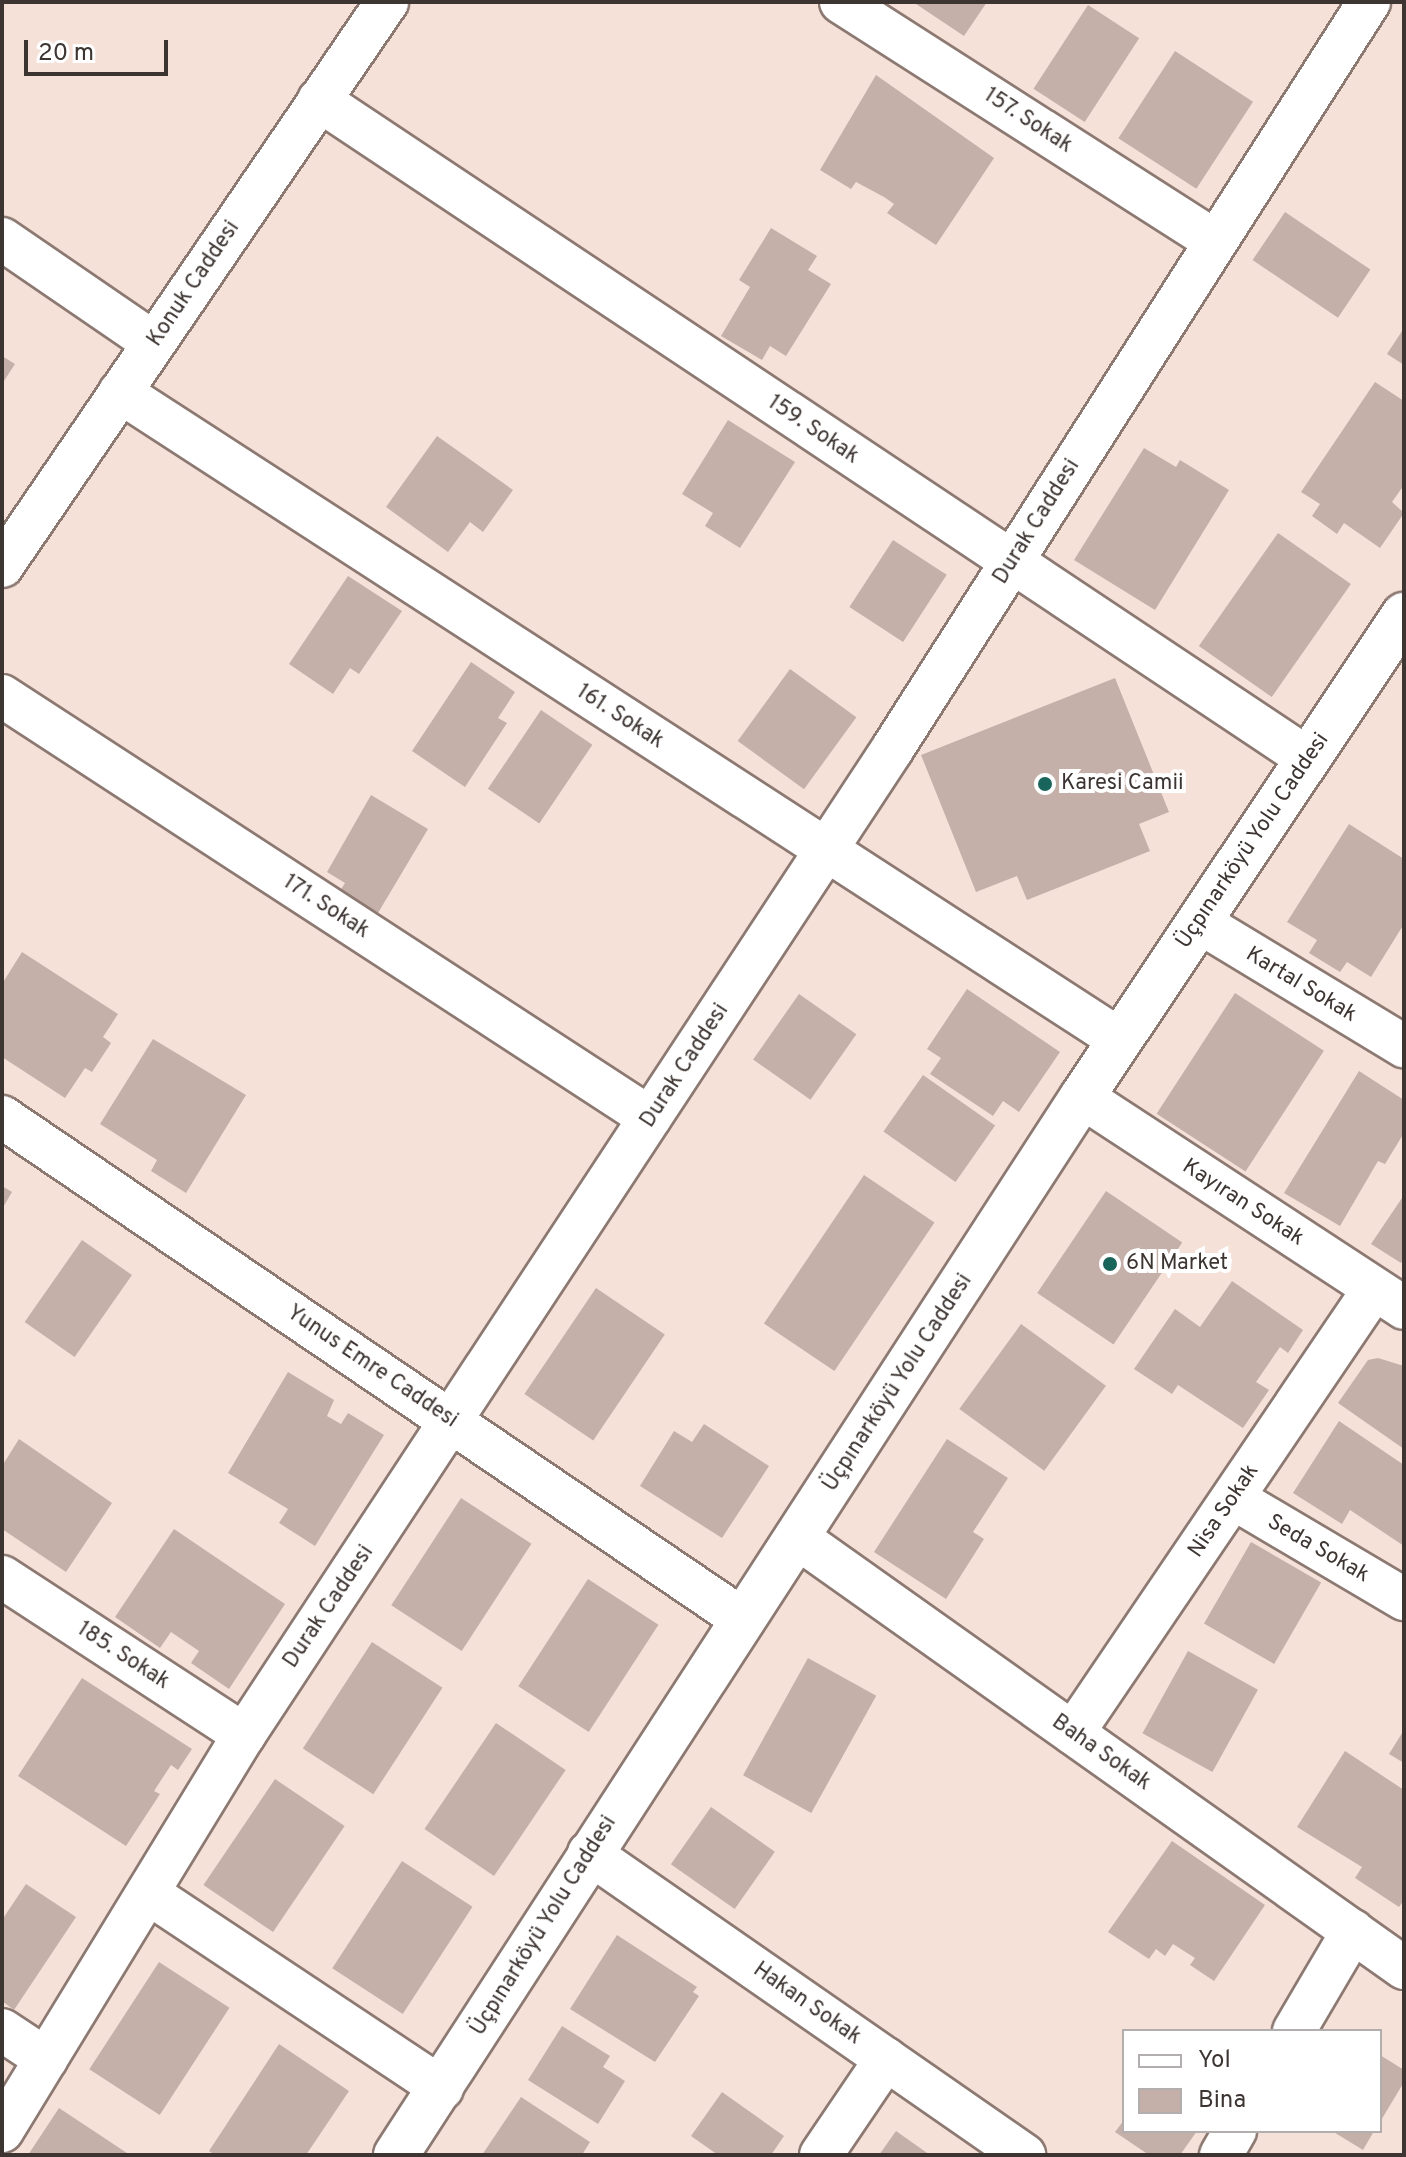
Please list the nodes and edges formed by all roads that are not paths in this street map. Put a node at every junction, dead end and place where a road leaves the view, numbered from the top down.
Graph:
1 (387, 2) edge
2 (841, 2) edge
3 (1369, 2) edge
4 (319, 100) junction
5 (2, 239) edge
6 (1214, 241) junction
7 (154, 343) junction
8 (120, 392) junction
9 (1012, 563) junction
10 (2, 566) edge
11 (1404, 615) edge
12 (2, 696) edge
13 (1307, 758) junction
14 (827, 851) junction
15 (1199, 922) junction
16 (1120, 1040) junction
17 (1404, 1046) edge
18 (1082, 1097) junction
19 (2, 1117) edge
20 (650, 1118) junction
21 (1389, 1298) edge
22 (452, 1421) junction
23 (1233, 1498) junction
24 (798, 1538) junction
25 (2, 1577) edge
26 (1404, 1599) edge
27 (742, 1619) junction
28 (1073, 1733) junction
29 (244, 1735) junction
30 (589, 1853) junction
31 (148, 1893) junction
32 (1353, 1931) junction
33 (1404, 1968) edge
34 (1295, 2029) edge
35 (2, 2030) edge
36 (46, 2059) junction
37 (886, 2059) junction
38 (442, 2088) junction
39 (2, 2131) edge
40 (1234, 2133) edge
41 (396, 2155) edge
42 (821, 2155) edge
43 (1024, 2155) edge
44 (1221, 2155) edge

1 - 4 street, Konuk Caddesi
2 - 6 street, 157. Sokak
3 - 6 street, Durak Caddesi
4 - 7 street, Konuk Caddesi
4 - 9 street, 159. Sokak
5 - 7 street
6 - 9 street, Durak Caddesi
7 - 8 street, Konuk Caddesi
8 - 10 street, Konuk Caddesi
8 - 14 street, 161. Sokak
9 - 13 street, 159. Sokak
9 - 14 street, Durak Caddesi
11 - 13 main road, Üçpınarköyü Yolu Caddesi
12 - 20 street, 171. Sokak
13 - 15 main road, Üçpınarköyü Yolu Caddesi
14 - 16 street, 161. Sokak
14 - 20 street, Durak Caddesi
15 - 16 main road, Üçpınarköyü Yolu Caddesi
15 - 17 street, Kartal Sokak
16 - 18 main road, Üçpınarköyü Yolu Caddesi
18 - 21 street, Kayıran Sokak
18 - 24 main road, Üçpınarköyü Yolu Caddesi
19 - 22 street, Yunus Emre Caddesi
20 - 22 street, Durak Caddesi
21 - 23 street, Nisa Sokak
22 - 27 street, Yunus Emre Caddesi
22 - 29 street, Durak Caddesi
23 - 26 street, Seda Sokak
23 - 28 street, Nisa Sokak
24 - 27 main road, Üçpınarköyü Yolu Caddesi
24 - 28 street, Baha Sokak
25 - 29 street, 185. Sokak
27 - 30 main road, Üçpınarköyü Yolu Caddesi
28 - 32 street, Baha Sokak
29 - 31 street, Durak Caddesi
30 - 37 street, Hakan Sokak
30 - 38 main road, Üçpınarköyü Yolu Caddesi
31 - 36 street, Durak Caddesi
31 - 38 street
32 - 33 street, Baha Sokak
32 - 34 street
35 - 36 street
36 - 39 street, Durak Caddesi
37 - 42 street
37 - 43 street, Hakan Sokak
38 - 41 main road, Üçpınarköyü Yolu Caddesi
40 - 44 street

